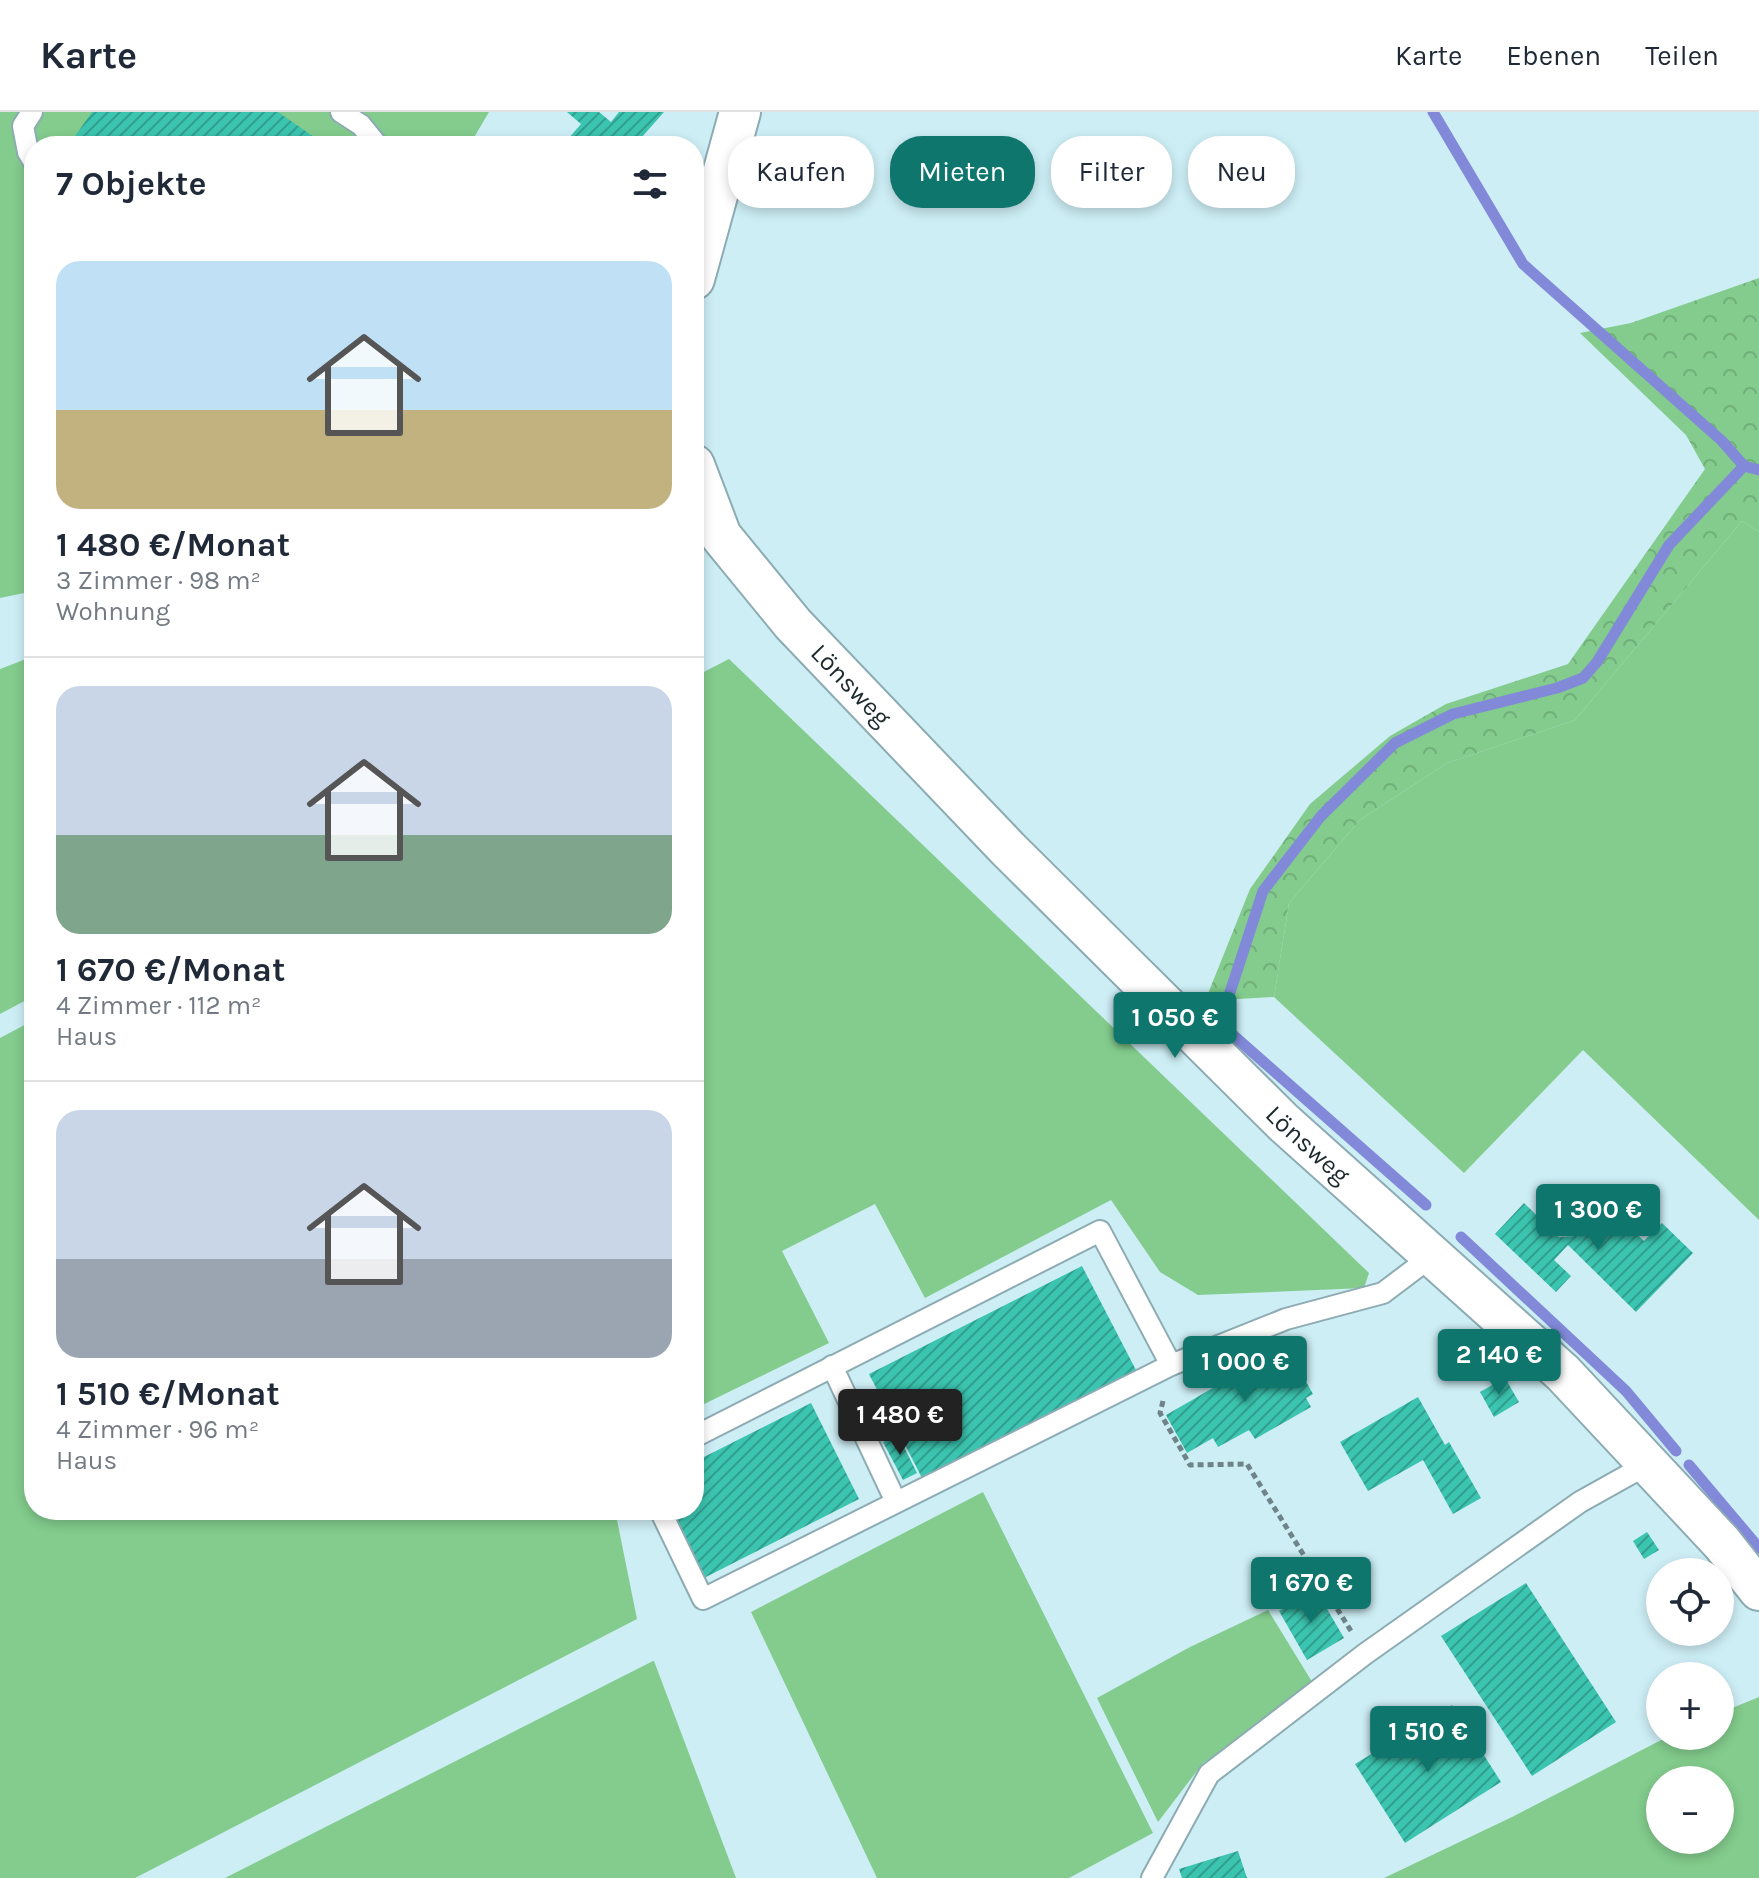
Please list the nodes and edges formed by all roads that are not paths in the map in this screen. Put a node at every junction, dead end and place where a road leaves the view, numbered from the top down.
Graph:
1 (32, 112) edge
2 (341, 112) edge
3 (740, 112) edge
4 (363, 118) edge
5 (25, 136) edge
6 (373, 136) edge
7 (704, 243) edge
8 (704, 491) edge
9 (1432, 1256) junction
10 (1171, 1365) junction
11 (832, 1366) junction
12 (704, 1432) edge
13 (1648, 1464) junction
14 (896, 1502) junction
15 (665, 1520) edge
16 (1759, 1590) edge
17 (1152, 1878) edge

1 - 5 lane
2 - 4 lane
3 - 7 street
4 - 6 lane
8 - 9 street, Lönsweg
9 - 10 lane
9 - 13 street, Lönsweg
10 - 11 lane
10 - 14 lane
11 - 12 lane
11 - 14 lane
13 - 16 street, Lönsweg
13 - 17 lane
14 - 15 lane

